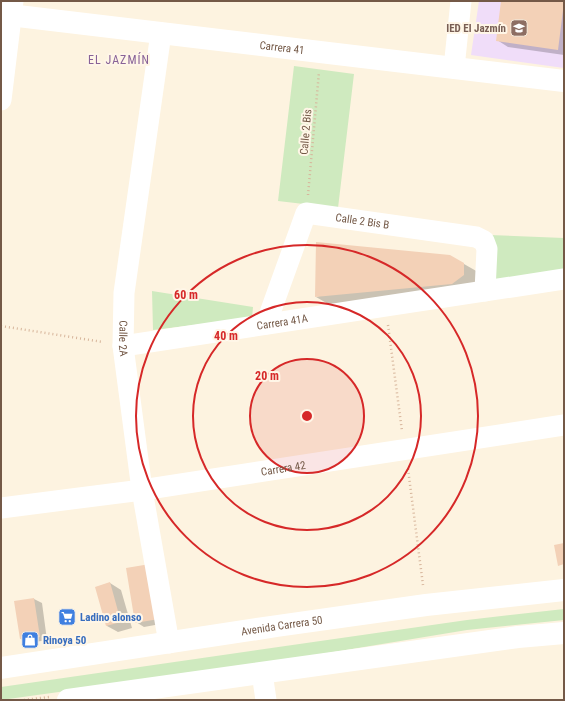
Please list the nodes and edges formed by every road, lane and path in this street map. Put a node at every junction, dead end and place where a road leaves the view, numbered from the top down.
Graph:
1 (461, 1) edge
2 (9, 10) edge
3 (161, 33) junction
4 (321, 52) junction
5 (454, 68) junction
6 (564, 81) edge
7 (1, 100) edge
8 (306, 213) junction
9 (564, 279) edge
10 (485, 291) junction
11 (266, 324) junction
12 (1, 326) edge
13 (123, 346) junction
14 (564, 425) edge
15 (142, 490) junction
16 (1, 508) edge
17 (564, 590) edge
18 (564, 633) edge
19 (169, 643) junction
20 (1, 668) edge
21 (262, 673) junction
22 (68, 700) edge
23 (266, 700) edge

1 - 5 street
2 - 3 main road, Carrera 41
2 - 7 street
3 - 4 main road, Carrera 41
3 - 13 street, Calle 2A
4 - 5 main road, Carrera 41
4 - 8 path, Calle 2 Bis
5 - 6 main road, Carrera 41
8 - 10 street, Calle 2 Bis B
8 - 11 street
9 - 10 street, Carrera 41A
10 - 11 street, Carrera 41A
11 - 13 street, Carrera 41A
12 - 13 path
13 - 15 street, Calle 2A
14 - 15 street, Carrera 42
15 - 16 street, Carrera 42
15 - 19 street, Calle 2A
17 - 19 main road, Avenida Carrera 50
18 - 21 main road
19 - 20 main road, Avenida Carrera 50
21 - 22 main road
21 - 23 street

